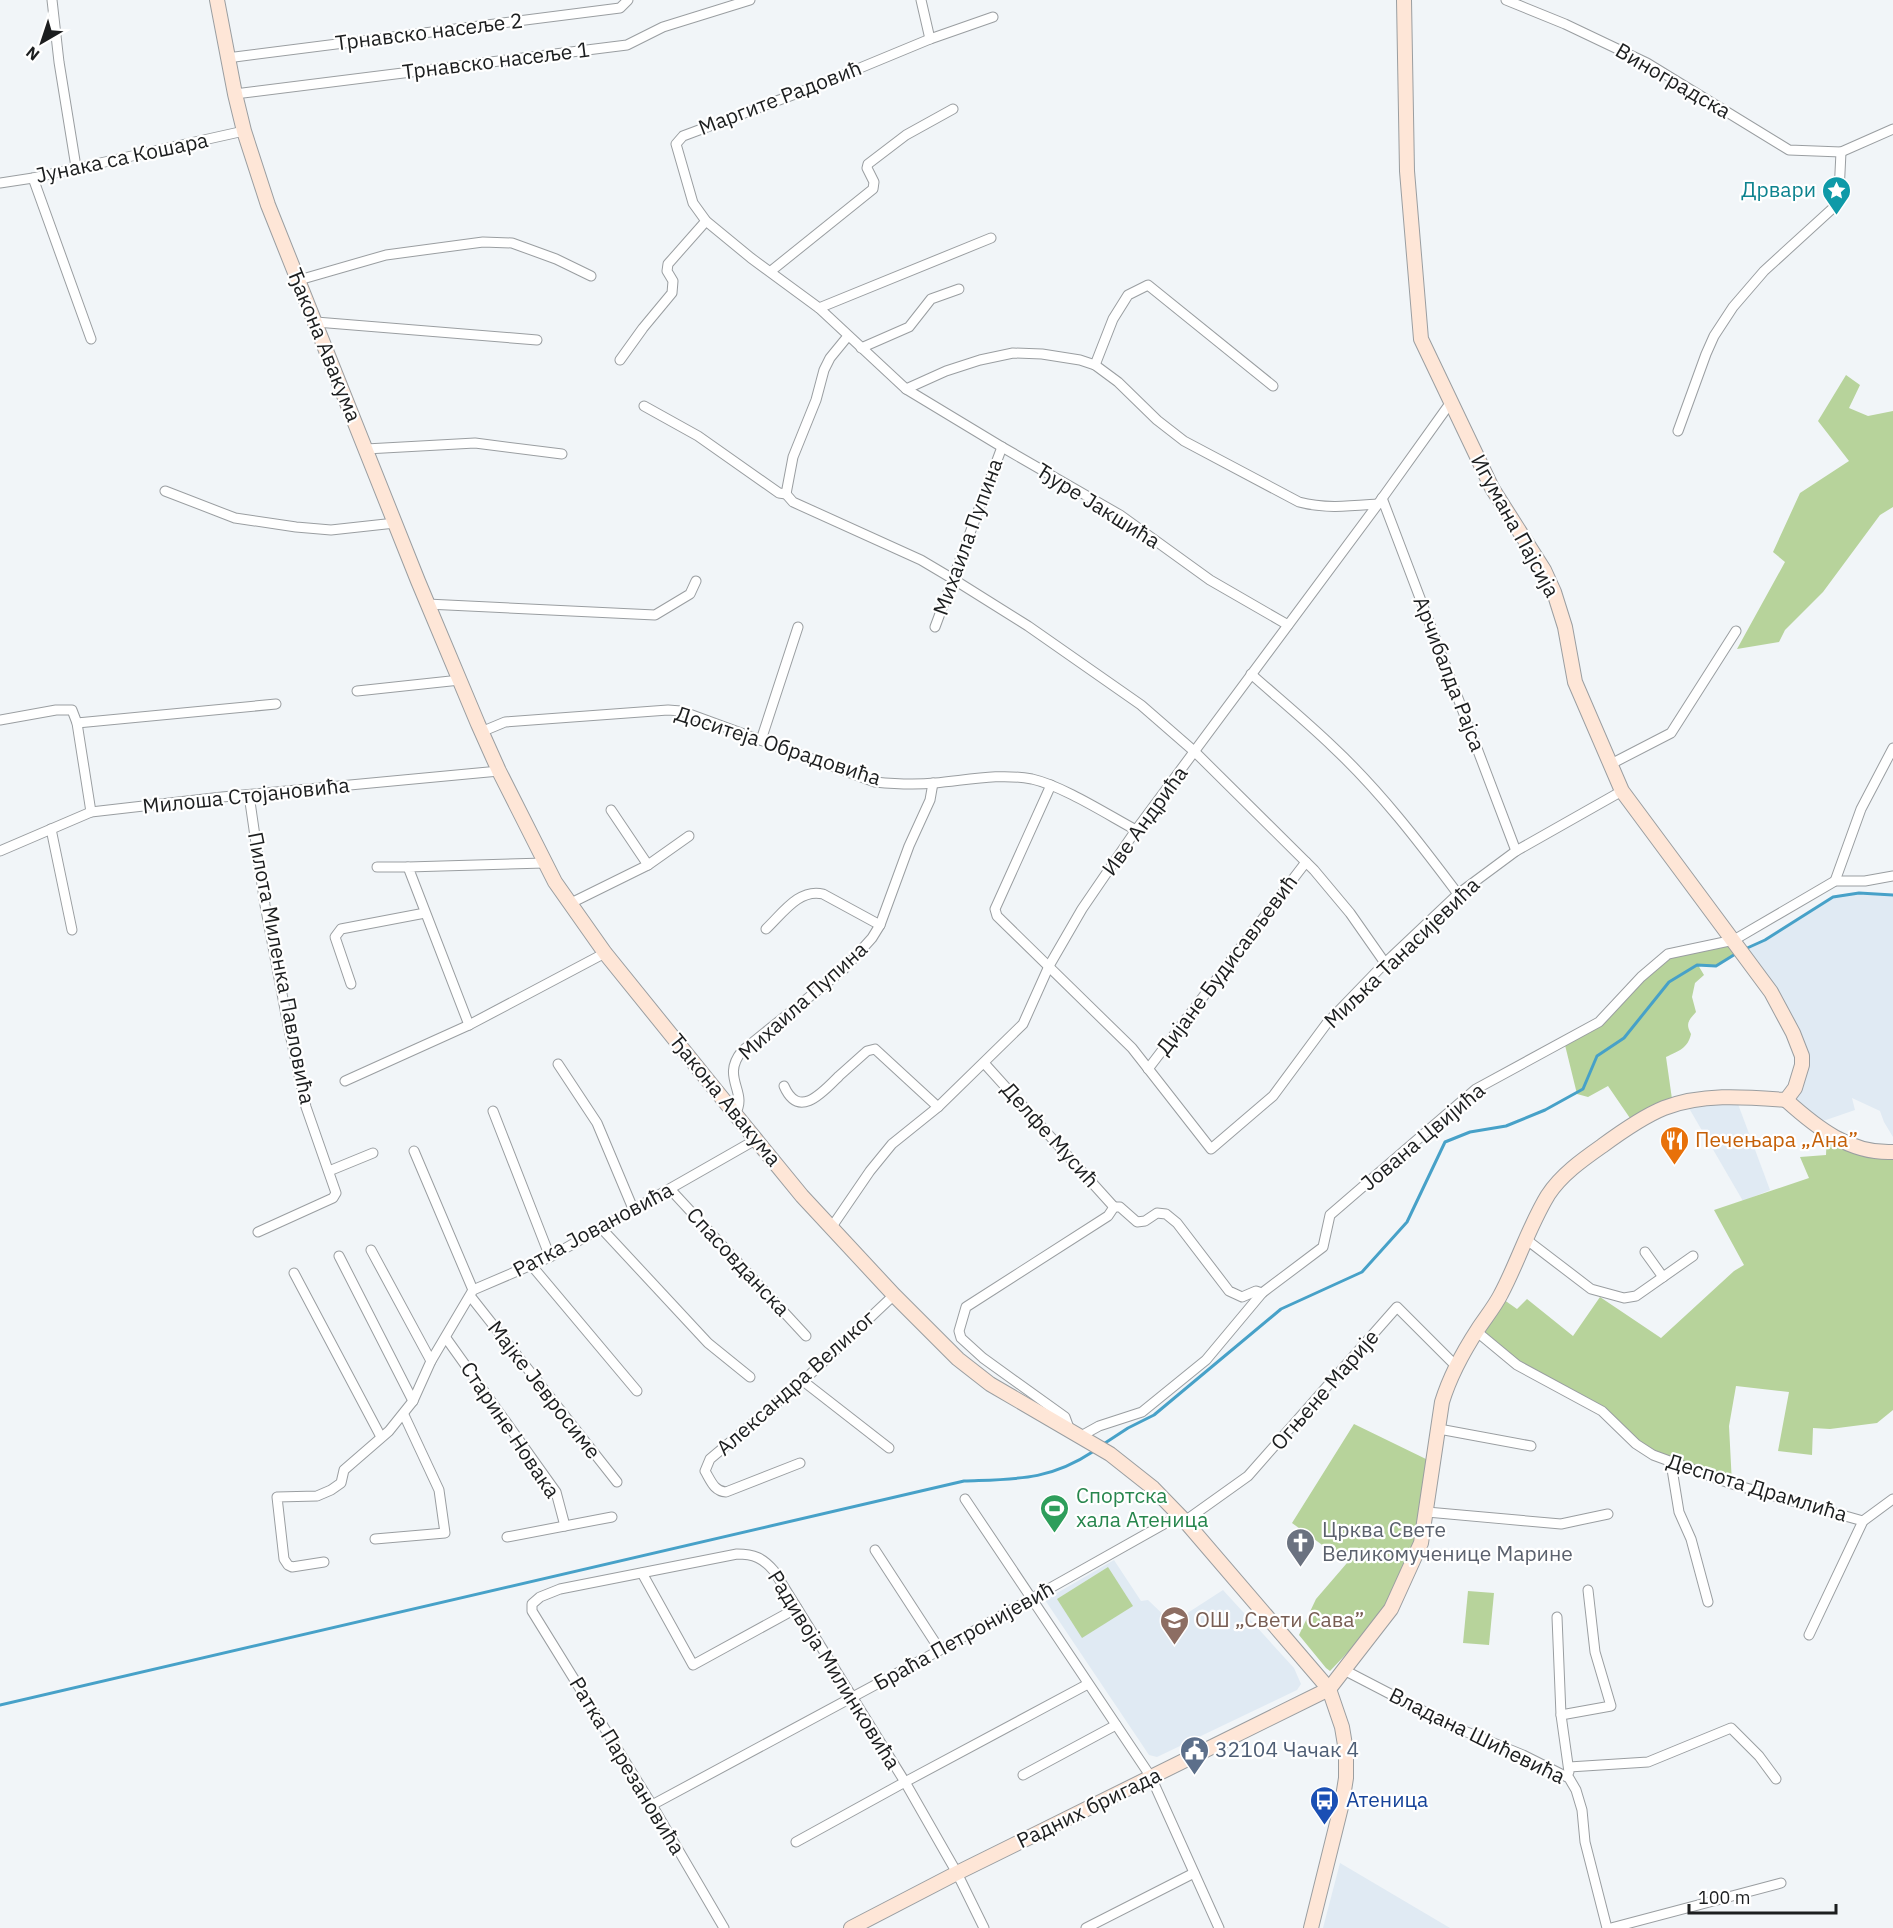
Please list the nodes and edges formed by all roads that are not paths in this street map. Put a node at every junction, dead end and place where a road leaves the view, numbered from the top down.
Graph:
1 (52, 0) edge
2 (217, 0) edge
3 (628, 0) edge
4 (750, 0) edge
5 (921, 0) edge
6 (1404, 0) edge
7 (1506, 0) edge
8 (993, 17) dead end
9 (930, 39) junction
10 (227, 58) junction
11 (235, 94) junction
12 (953, 109) dead end
13 (1893, 129) edge
14 (244, 131) junction
15 (1841, 152) junction
16 (76, 168) junction
17 (33, 178) junction
18 (0, 183) edge
19 (706, 221) junction
20 (991, 238) dead end
21 (771, 271) junction
22 (591, 276) dead end
23 (299, 280) junction
24 (959, 289) dead end
25 (819, 308) junction
26 (316, 322) junction
27 (848, 336) junction
28 (91, 339) dead end
29 (537, 340) dead end
30 (861, 348) junction
31 (620, 360) dead end
32 (1095, 365) junction
33 (1273, 386) dead end
34 (906, 389) junction
35 (1451, 402) junction
36 (644, 406) dead end
37 (1678, 431) dead end
38 (1002, 447) junction
39 (366, 449) junction
40 (562, 454) dead end
41 (165, 492) dead end
42 (786, 494) junction
43 (1380, 501) junction
44 (395, 523) junction
45 (953, 579) junction
46 (696, 581) dead end
47 (427, 604) junction
48 (1288, 625) junction
49 (798, 627) dead end
50 (935, 627) dead end
51 (1736, 631) dead end
52 (1251, 674) junction
53 (460, 680) junction
54 (357, 691) dead end
55 (276, 704) dead end
56 (0, 720) edge
57 (77, 723) junction
58 (481, 732) junction
59 (761, 740) junction
60 (1893, 748) edge
61 (1195, 752) junction
62 (1611, 765) junction
63 (499, 771) junction
64 (933, 783) junction
65 (1051, 785) junction
66 (1622, 791) junction
67 (249, 795) junction
68 (611, 810) dead end
69 (91, 812) junction
70 (51, 829) junction
71 (1136, 830) junction
72 (689, 836) dead end
73 (0, 851) edge
74 (1516, 851) junction
75 (1306, 862) junction
76 (545, 863) junction
77 (648, 865) junction
78 (377, 867) dead end
79 (408, 867) junction
80 (1893, 876) edge
81 (1835, 881) junction
82 (1458, 894) junction
83 (569, 904) junction
84 (425, 913) junction
85 (880, 925) junction
86 (766, 929) dead end
87 (72, 930) dead end
88 (1734, 940) junction
89 (605, 953) junction
90 (1385, 963) junction
91 (1049, 966) junction
92 (351, 984) dead end
93 (469, 1025) junction
94 (984, 1063) junction
95 (558, 1064) dead end
96 (1148, 1069) junction
97 (345, 1081) dead end
98 (784, 1086) dead end
99 (1786, 1100) junction
100 (938, 1107) junction
101 (493, 1111) dead end
102 (735, 1114) junction
103 (757, 1140) junction
104 (414, 1151) dead end
105 (1893, 1152) edge
106 (374, 1153) dead end
107 (330, 1170) junction
108 (670, 1189) junction
109 (1114, 1207) junction
110 (634, 1211) junction
111 (831, 1228) junction
112 (603, 1229) junction
113 (258, 1232) dead end
114 (1527, 1240) junction
115 (371, 1250) dead end
116 (1645, 1252) dead end
117 (339, 1256) dead end
118 (1693, 1256) dead end
119 (550, 1257) junction
120 (532, 1266) junction
121 (294, 1273) dead end
122 (1663, 1276) junction
123 (1262, 1293) junction
124 (472, 1294) junction
125 (894, 1295) junction
126 (1476, 1331) junction
127 (806, 1336) dead end
128 (446, 1338) junction
129 (431, 1361) junction
130 (1456, 1366) junction
131 (750, 1377) dead end
132 (803, 1381) junction
133 (637, 1391) dead end
134 (413, 1401) junction
135 (404, 1415) junction
136 (1069, 1428) junction
137 (1438, 1429) junction
138 (381, 1437) junction
139 (1084, 1437) junction
140 (1531, 1446) dead end
141 (889, 1448) dead end
142 (800, 1463) dead end
143 (1671, 1463) junction
144 (617, 1482) dead end
145 (965, 1499) dead end
146 (1893, 1499) edge
147 (1426, 1512) junction
148 (1608, 1514) dead end
149 (612, 1517) dead end
150 (1183, 1518) junction
151 (1863, 1521) junction
152 (566, 1526) junction
153 (507, 1537) dead end
154 (375, 1539) dead end
155 (875, 1550) dead end
156 (324, 1562) dead end
157 (642, 1573) junction
158 (1588, 1590) dead end
159 (1032, 1598) junction
160 (1708, 1602) dead end
161 (532, 1604) joint
162 (797, 1608) junction
163 (1557, 1617) dead end
164 (1809, 1635) dead end
165 (940, 1650) junction
166 (1344, 1670) junction
167 (1088, 1684) junction
168 (1329, 1689) junction
169 (852, 1697) junction
170 (1561, 1715) junction
171 (1116, 1725) junction
172 (1569, 1767) junction
173 (1023, 1775) dead end
174 (1151, 1777) junction
175 (1569, 1778) junction
176 (1776, 1779) dead end
177 (905, 1782) junction
178 (652, 1805) junction
179 (796, 1842) dead end
180 (1194, 1872) junction
181 (957, 1873) junction
182 (1780, 1883) dead end
183 (1104, 1924) edge
184 (724, 1928) edge
185 (851, 1928) edge
186 (984, 1928) edge
187 (1086, 1928) edge
188 (1219, 1928) edge
189 (1311, 1928) edge
190 (1609, 1928) edge

1 - 16 street
2 - 10 street, Ђакона Авакума
3 - 10 street, Трнавско насеље 2
4 - 11 street, Трнавско насеље 1
5 - 9 street
6 - 35 street, Игумана Пајсија
7 - 15 street, Виноградска
8 - 9 street, Маргите Радовић
9 - 19 street, Маргите Радовић
10 - 11 street, Ђакона Авакума
11 - 14 street, Ђакона Авакума
12 - 21 street
13 - 15 street, Виноградска
14 - 16 street, Јунака са Кошара
14 - 23 street, Ђакона Авакума
15 - 37 street
16 - 17 street, Јунака са Кошара
17 - 18 street, Јунака са Кошара
17 - 28 street
19 - 21 street, Маргите Радовић
19 - 31 street
20 - 25 street
21 - 25 street, Маргите Радовић
22 - 23 street
23 - 26 street, Ђакона Авакума
24 - 30 street
25 - 27 street, Маргите Радовић
26 - 29 street
26 - 39 street, Ђакона Авакума
27 - 30 street, Маргите Радовић
27 - 42 street
30 - 34 street, Маргите Радовић
32 - 33 street
32 - 34 street
32 - 43 street
34 - 38 street, Ђуре Јакшића
35 - 43 street, Иве Андрића
35 - 62 street, Игумана Пајсија
36 - 42 street
38 - 45 street, Михаила Пупина
38 - 48 street, Ђуре Јакшића
39 - 40 street
39 - 44 street, Ђакона Авакума
41 - 44 street
42 - 45 street
43 - 48 street, Иве Андрића
43 - 74 street, Арчибалда Рајса
44 - 47 street, Ђакона Авакума
45 - 50 street, Михаила Пупина
45 - 61 street
46 - 47 street
47 - 53 street, Ђакона Авакума
48 - 52 street, Иве Андрића
49 - 59 street
51 - 62 street
52 - 61 street, Иве Андрића
52 - 82 street
53 - 54 street
53 - 58 street, Ђакона Авакума
55 - 57 street
56 - 57 street
57 - 69 street
58 - 59 street, Доситеја Обрадовића
58 - 63 street, Ђакона Авакума
59 - 64 street, Доситеја Обрадовића
60 - 81 street
61 - 71 street, Иве Андрића
61 - 75 street
62 - 66 street, Игумана Пајсија
63 - 67 street, Милоша Стојановића
63 - 76 street, Ђакона Авакума
64 - 65 street, Доситеја Обрадовића
64 - 85 street, Михаила Пупина
65 - 71 street, Доситеја Обрадовића
65 - 91 street
66 - 74 street, Миљка Танасијевића
66 - 88 street, Игумана Пајсија
67 - 69 street, Милоша Стојановића
67 - 107 street, Пилота Миленка Павловића
68 - 77 street
69 - 70 street, Милоша Стојановића
70 - 73 street, Милоша Стојановића
70 - 87 street
71 - 91 street, Иве Андрића
72 - 77 street
74 - 82 street, Миљка Танасијевића
75 - 90 street
75 - 96 street, Дијане Будисављевић
76 - 79 street
76 - 83 street, Ђакона Авакума
77 - 83 street
78 - 79 street
79 - 84 street
80 - 81 street
81 - 88 street, Јована Цвијића
82 - 90 street, Миљка Танасијевића
83 - 89 street, Ђакона Авакума
84 - 92 street
84 - 93 street
85 - 86 street, Михаила Пупина
85 - 102 street, Михаила Пупина
88 - 99 street, Игумана Пајсија
88 - 123 street, Јована Цвијића
89 - 93 street
89 - 102 street, Ђакона Авакума
90 - 96 street, Миљка Танасијевића
91 - 94 street, Иве Андрића
91 - 96 street
93 - 97 street
94 - 100 street, Иве Андрића
94 - 109 street, Делфе Мусић
95 - 110 street
98 - 100 street
99 - 105 street
99 - 114 street
100 - 111 street, Иве Андрића
101 - 119 street
102 - 103 street, Ђакона Авакума
103 - 108 street, Ратка Јовановића
103 - 111 street, Ђакона Авакума
104 - 124 street, Мајке Јевросиме
106 - 107 street
107 - 113 street, Пилота Миленка Павловића
108 - 110 street, Ратка Јовановића
108 - 127 street, Спасовданска
109 - 123 street
109 - 136 street
110 - 112 street, Ратка Јовановића
111 - 125 street, Ђакона Авакума
112 - 119 street, Ратка Јовановића
112 - 131 street
114 - 122 street
114 - 126 street
115 - 129 street, Старине Новака
116 - 122 street
117 - 134 street
118 - 122 street
119 - 120 street, Ратка Јовановића
120 - 124 street, Ратка Јовановића
120 - 133 street
121 - 138 street
123 - 139 street, Јована Цвијића
124 - 128 street
124 - 144 street, Мајке Јевросиме
125 - 132 street, Александра Великог
125 - 136 street, Ђакона Авакума
126 - 130 street
126 - 143 street, Деспота Драмлића
128 - 129 street
128 - 152 street, Старине Новака
129 - 134 street
130 - 137 street
130 - 150 street, Огњене Марије
132 - 141 street
132 - 142 street, Александра Великог
134 - 135 street
135 - 138 street
135 - 154 street
136 - 139 street, Ђакона Авакума
137 - 140 street
137 - 147 street
138 - 156 street
139 - 150 street, Ђакона Авакума
143 - 151 street, Деспота Драмлића
143 - 160 street
145 - 159 street
146 - 151 street, Деспота Драмлића
147 - 148 street
147 - 166 street
149 - 152 street, Старине Новака
150 - 159 street, Браћа Петронијевић
150 - 168 street, Ђакона Авакума
151 - 164 street, Деспота Драмлића
152 - 153 street, Старине Новака
155 - 165 street
157 - 161 street, Радивоја Милинковића
157 - 162 street, Радивоја Милинковића
157 - 162 street
158 - 170 street
159 - 165 street, Браћа Петронијевић
159 - 167 street
161 - 178 street, Ратка Парезановића
162 - 169 street, Радивоја Милинковића
163 - 170 street
165 - 169 street, Браћа Петронијевић
166 - 168 street
166 - 175 street, Владана Шићевића
167 - 171 street
167 - 177 street
168 - 174 street, Радних бригада
168 - 189 street
169 - 177 street, Радивоја Милинковића
169 - 178 street, Браћа Петронијевић
170 - 172 street
171 - 173 street
171 - 174 street
172 - 175 street
172 - 176 street
174 - 180 street
174 - 181 street, Радних бригада
175 - 190 street, Владана Шићевића
177 - 179 street
177 - 181 street, Радивоја Милинковића
178 - 184 street, Ратка Парезановића
180 - 183 street
180 - 188 street
181 - 185 street, Радних бригада
181 - 186 street, Радивоја Милинковића
182 - 190 street
183 - 187 street

